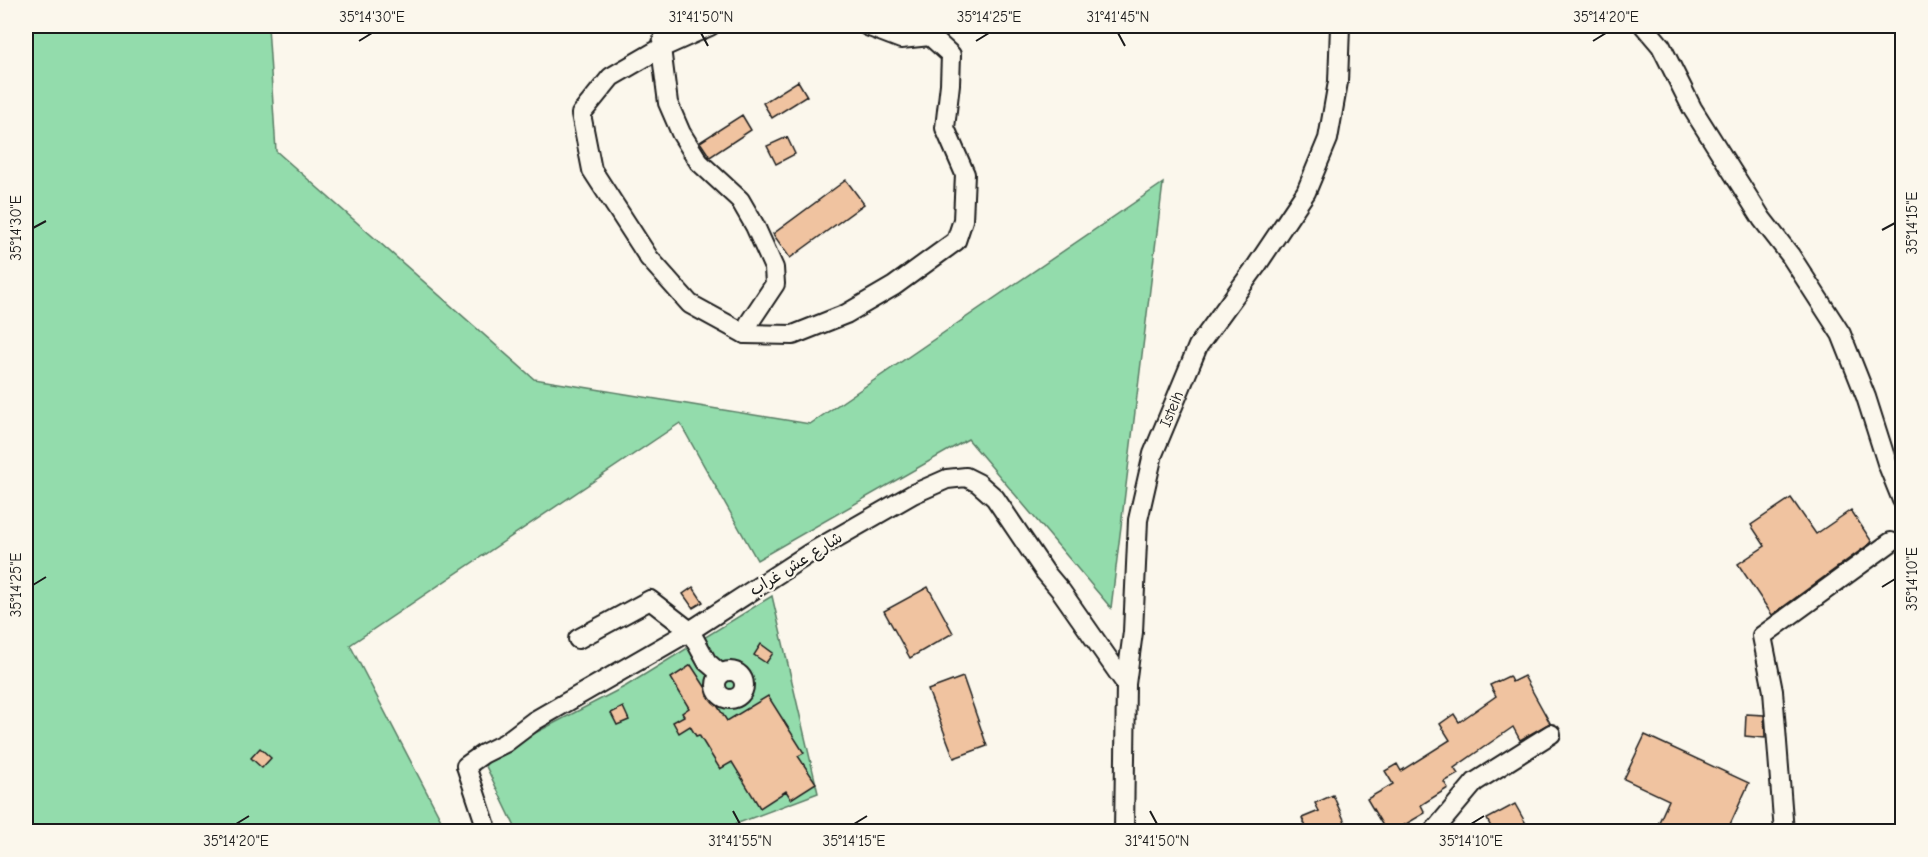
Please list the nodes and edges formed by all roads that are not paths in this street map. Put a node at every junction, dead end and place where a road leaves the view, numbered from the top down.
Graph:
1 (666, 26) edge
2 (710, 26) edge
3 (867, 26) edge
4 (1340, 26) edge
5 (1644, 26) edge
6 (661, 48) junction
7 (745, 334) junction
8 (1902, 500) edge
9 (1891, 542) dead end
10 (690, 632) junction
11 (578, 639) dead end
12 (721, 674) dead end
13 (1126, 684) junction
14 (1551, 734) dead end
15 (488, 831) edge
16 (1124, 831) edge
17 (1434, 831) edge
18 (1784, 831) edge

1 - 6 street
2 - 6 street
3 - 7 street
4 - 13 street, Isteih
5 - 8 street
6 - 7 street
6 - 7 street
9 - 18 street
10 - 11 street
10 - 12 street
10 - 13 street, شارع عش غراب
10 - 15 street, شارع عش غراب
13 - 16 street, Isteih
14 - 17 street

